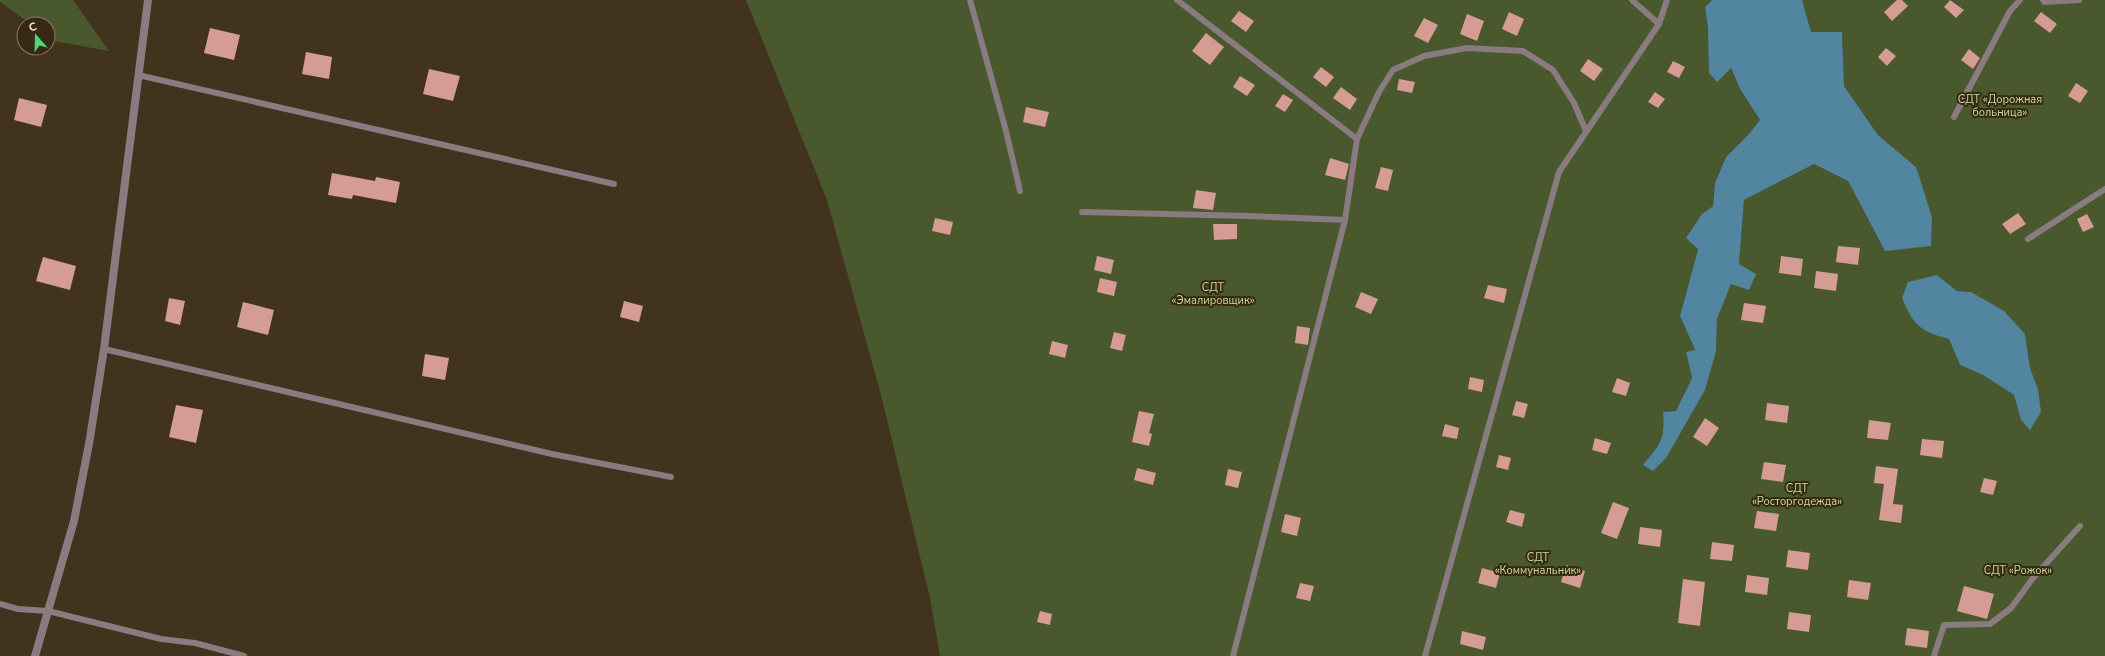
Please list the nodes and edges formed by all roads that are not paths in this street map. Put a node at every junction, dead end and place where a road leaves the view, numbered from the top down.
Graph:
1 (148, 0) edge
2 (970, 0) edge
3 (1177, 0) edge
4 (1632, 0) edge
5 (1667, 0) edge
6 (2020, 0) edge
7 (2043, 0) edge
8 (2079, 0) edge
9 (1659, 24) junction
10 (138, 75) junction
11 (1954, 117) dead end
12 (1586, 131) junction
13 (1357, 139) junction
14 (614, 184) dead end
15 (2105, 189) edge
16 (1020, 191) dead end
17 (1082, 212) dead end
18 (1345, 220) junction
19 (2028, 240) dead end
20 (104, 349) junction
21 (671, 477) dead end
22 (2080, 526) dead end
23 (0, 604) edge
24 (48, 611) junction
25 (35, 656) edge
26 (244, 656) edge
27 (1233, 656) edge
28 (1425, 656) edge
29 (1934, 656) edge

1 - 10 street
2 - 16 lane
3 - 13 lane
4 - 9 lane
5 - 9 lane
6 - 11 lane
7 - 8 lane
9 - 12 lane
10 - 14 lane
10 - 20 street
12 - 13 lane
12 - 28 lane
13 - 18 lane
15 - 19 lane
17 - 18 lane
18 - 27 lane
20 - 21 lane
20 - 24 street
22 - 29 lane
23 - 24 lane
24 - 25 street
24 - 26 lane

